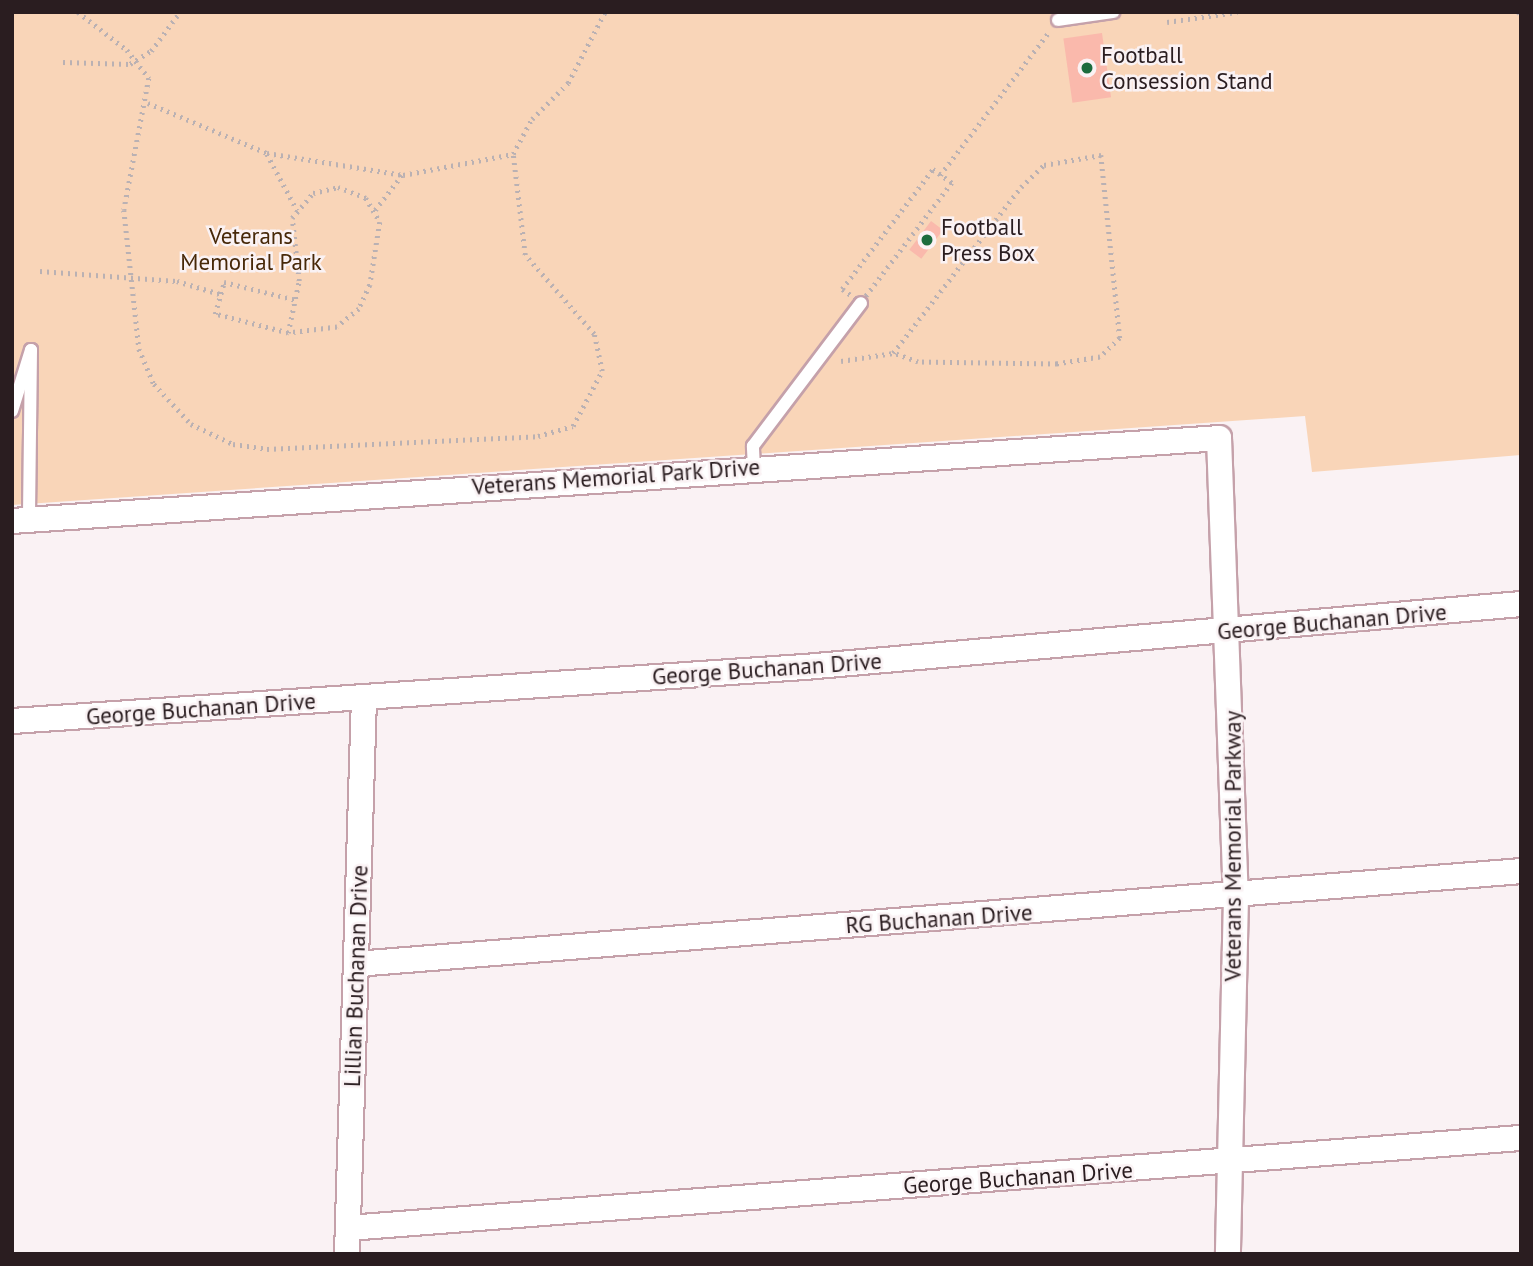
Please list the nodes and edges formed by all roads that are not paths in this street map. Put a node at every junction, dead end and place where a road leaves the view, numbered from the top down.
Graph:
1 (1114, 12) edge
2 (1058, 20) road end
3 (861, 303) road end
4 (12, 411) edge
5 (1219, 438) joint
6 (754, 468) junction
7 (21, 520) edge
8 (1521, 604) edge
9 (1230, 632) junction
10 (364, 698) junction
11 (12, 722) edge
12 (1521, 871) edge
13 (1236, 897) junction
14 (356, 964) junction
15 (1521, 1138) edge
16 (1231, 1162) junction
17 (348, 1228) junction
18 (347, 1254) edge
19 (1228, 1254) edge

1 - 2 lane
3 - 6 lane
4 - 7 lane
5 - 6 street, Veterans Memorial Park Drive
5 - 9 street, Veterans Memorial Parkway
6 - 7 street, Veterans Memorial Park Drive
8 - 9 street, George Buchanan Drive
9 - 10 street, George Buchanan Drive
9 - 13 street, Veterans Memorial Parkway
10 - 11 street, George Buchanan Drive
10 - 14 street, Lillian Buchanan Drive
12 - 13 street, RG Buchanan Drive
13 - 14 street, RG Buchanan Drive
13 - 16 street, Veterans Memorial Parkway
14 - 17 street, Lillian Buchanan Drive
15 - 16 street, George Buchanan Drive
16 - 17 street, George Buchanan Drive
16 - 19 street, Veterans Memorial Parkway
17 - 18 street, Lillian Buchanan Drive

